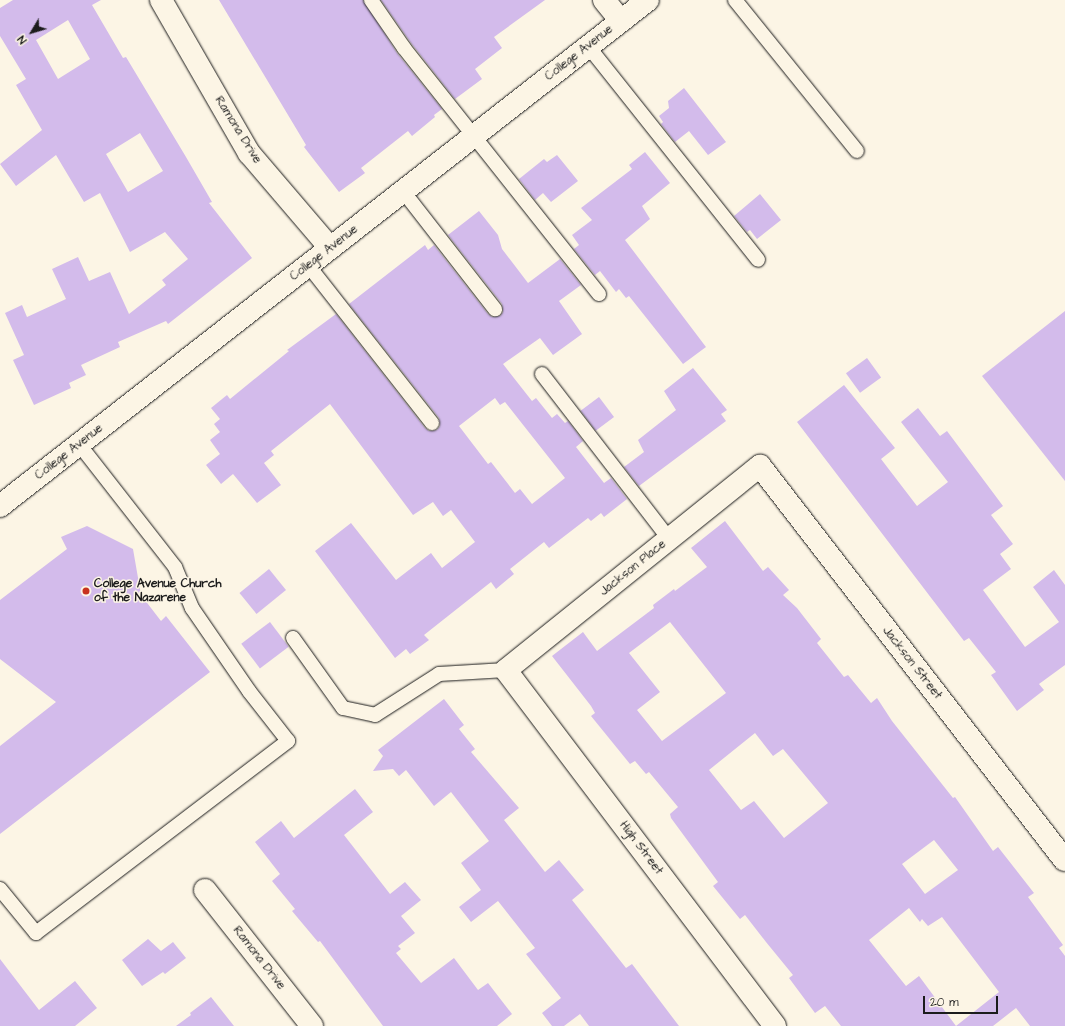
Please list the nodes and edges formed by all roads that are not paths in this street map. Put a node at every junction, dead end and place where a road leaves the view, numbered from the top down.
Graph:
1 (161, 0) edge
2 (371, 0) edge
3 (604, 0) edge
4 (648, 0) edge
5 (735, 0) edge
6 (620, 21) junction
7 (588, 46) junction
8 (473, 136) junction
9 (857, 151) dead end
10 (403, 191) junction
11 (330, 248) junction
12 (758, 260) dead end
13 (308, 265) junction
14 (599, 294) dead end
15 (495, 309) dead end
16 (542, 374) dead end
17 (432, 423) dead end
18 (79, 444) junction
19 (760, 466) joint
20 (0, 506) edge
21 (669, 539) junction
22 (293, 638) dead end
23 (506, 670) junction
24 (1065, 860) edge
25 (0, 889) edge
26 (205, 890) dead end
27 (312, 1026) edge
28 (776, 1026) edge

1 - 11 street, Ramona Drive
2 - 8 lane
3 - 6 street
4 - 6 street, College Avenue
5 - 9 lane
6 - 7 street, College Avenue
7 - 8 street, College Avenue
7 - 12 lane
8 - 10 street, College Avenue
8 - 14 lane
10 - 11 street, College Avenue
10 - 15 lane
11 - 13 street, College Avenue
13 - 17 lane
13 - 18 street, College Avenue
16 - 21 lane
18 - 20 street, College Avenue
18 - 25 lane
19 - 21 street, Jackson Place
19 - 24 street, Jackson Street
21 - 23 street, Jackson Place
22 - 23 lane
23 - 28 street, High Street
26 - 27 street, Ramona Drive

